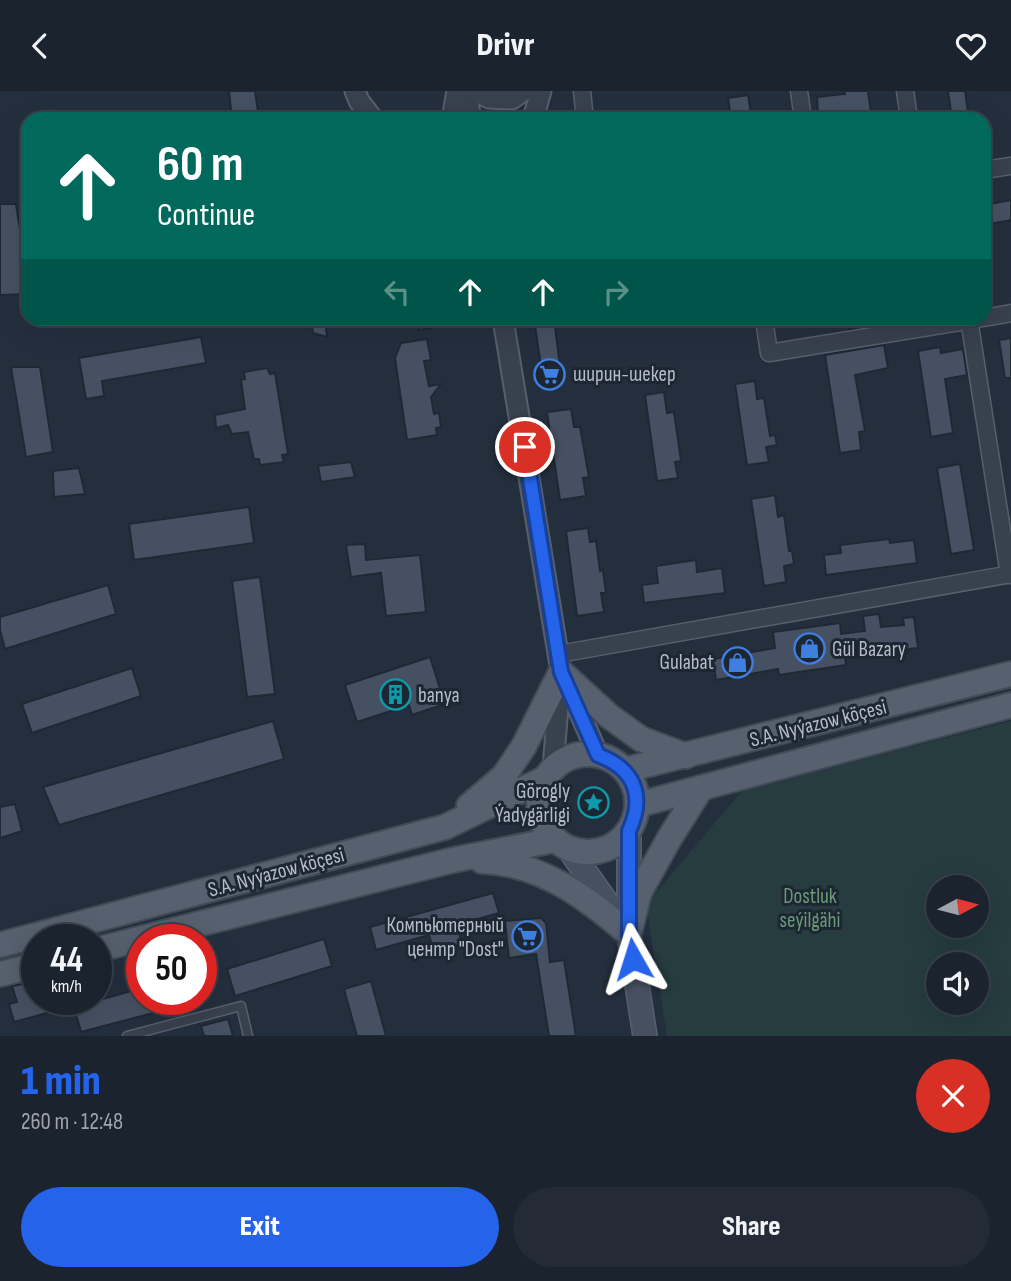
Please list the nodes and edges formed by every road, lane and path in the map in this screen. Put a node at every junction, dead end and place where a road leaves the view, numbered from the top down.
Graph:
1 (355, 91) edge
2 (457, 91) edge
3 (466, 91) edge
4 (475, 91) edge
5 (523, 91) edge
6 (541, 91) edge
7 (582, 91) edge
8 (799, 91) edge
9 (905, 91) edge
10 (368, 112) edge
11 (453, 112) edge
12 (470, 112) edge
13 (535, 112) edge
14 (584, 112) edge
15 (802, 112) edge
16 (908, 112) edge
17 (1011, 166) edge
18 (991, 169) edge
19 (1011, 313) edge
20 (991, 316) edge
21 (504, 326) edge
22 (765, 326) edge
23 (933, 326) edge
24 (976, 326) edge
25 (1010, 574) edge
26 (560, 663) junction
27 (1011, 674) edge
28 (1011, 705) edge
29 (598, 755) junction
30 (686, 756) junction
31 (625, 770) junction
32 (549, 773) junction
33 (701, 788) junction
34 (637, 805) junction
35 (445, 827) junction
36 (629, 831) junction
37 (562, 845) junction
38 (453, 860) junction
39 (629, 934) junction
40 (0, 945) edge
41 (112, 946) edge
42 (21, 969) edge
43 (0, 974) edge
44 (127, 1036) edge
45 (248, 1036) edge
46 (645, 1036) edge

1 - 10 street
2 - 11 street
3 - 12 street
4 - 5 street
6 - 13 street
7 - 14 street
8 - 15 street
9 - 16 street
17 - 18 street
19 - 20 street
21 - 26 street
22 - 23 street
24 - 25 street
25 - 26 street
26 - 29 street
26 - 30 main road
26 - 32 street
26 - 35 main road
27 - 30 main road, S.A. Nyýazow köçesi
28 - 33 main road, S.A. Nyýazow köçesi
29 - 31 main road
29 - 32 main road
30 - 31 main road, S.A. Nyýazow köçesi
31 - 34 main road
32 - 35 main road, S.A. Nyýazow köçesi
32 - 37 main road
33 - 34 main road, S.A. Nyýazow köçesi
33 - 39 main road
34 - 36 main road
35 - 40 main road, S.A. Nyýazow köçesi
36 - 37 main road
36 - 39 main road
37 - 38 main road, S.A. Nyýazow köçesi
37 - 39 main road
38 - 39 main road
38 - 41 main road, S.A. Nyýazow köçesi
39 - 46 main road
42 - 43 main road
44 - 45 lane

